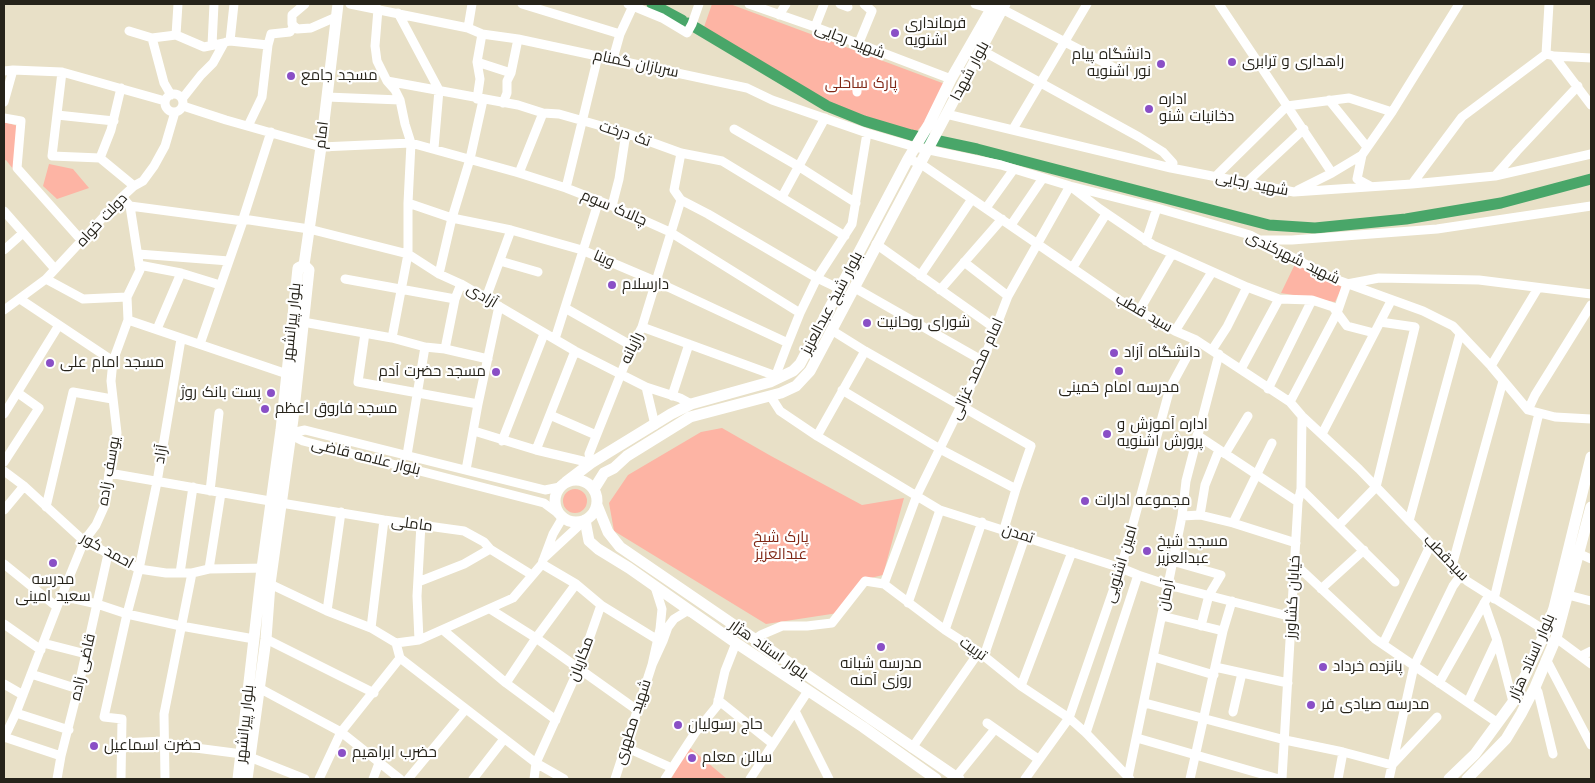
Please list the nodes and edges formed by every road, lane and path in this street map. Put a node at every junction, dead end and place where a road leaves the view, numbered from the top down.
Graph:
1 (178, 4) edge
2 (214, 4) edge
3 (234, 4) edge
4 (305, 4) edge
5 (338, 4) edge
6 (350, 4) edge
7 (472, 4) edge
8 (522, 4) edge
9 (699, 4) edge
10 (751, 4) edge
11 (786, 4) edge
12 (824, 4) edge
13 (864, 4) edge
14 (975, 4) edge
15 (1087, 4) edge
16 (1220, 4) edge
17 (1459, 4) edge
18 (1549, 4) edge
19 (366, 5) edge
20 (630, 5) edge
21 (998, 6) edge
22 (378, 9) junction
23 (398, 13) junction
24 (779, 15) junction
25 (336, 17) junction
26 (294, 26) junction
27 (815, 27) junction
28 (468, 28) junction
29 (129, 31) dead end
30 (482, 34) junction
31 (620, 34) junction
32 (176, 36) junction
33 (152, 38) junction
34 (518, 39) junction
35 (227, 42) junction
36 (1064, 42) junction
37 (212, 45) junction
38 (268, 45) junction
39 (858, 45) junction
40 (982, 50) junction
41 (1550, 55) junction
42 (598, 56) junction
43 (1591, 58) edge
44 (613, 59) junction
45 (477, 62) junction
46 (8, 70) edge
47 (62, 72) junction
48 (511, 73) junction
49 (1128, 75) dead end
50 (951, 79) junction
51 (387, 81) junction
52 (1041, 82) junction
53 (1578, 86) junction
54 (122, 88) junction
55 (439, 90) junction
56 (327, 97) junction
57 (168, 98) junction
58 (480, 99) junction
59 (400, 100) junction
60 (1329, 100) junction
61 (4, 102) edge
62 (502, 103) junction
63 (1591, 105) edge
64 (180, 106) junction
65 (1287, 106) junction
66 (1392, 112) junction
67 (543, 113) junction
68 (946, 114) junction
69 (57, 115) junction
70 (4, 118) edge
71 (825, 118) junction
72 (114, 120) junction
73 (581, 121) junction
74 (248, 126) junction
75 (734, 129) dead end
76 (1013, 129) junction
77 (1304, 129) junction
78 (271, 132) junction
79 (626, 133) junction
80 (867, 133) junction
81 (411, 143) junction
82 (917, 144) junction
83 (931, 144) junction
84 (321, 147) junction
85 (434, 148) junction
86 (1365, 151) junction
87 (681, 153) junction
88 (1591, 154) edge
89 (100, 158) junction
90 (470, 159) junction
91 (908, 159) junction
92 (921, 164) junction
93 (798, 166) junction
94 (1171, 168) junction
95 (1014, 169) junction
96 (520, 172) junction
97 (1332, 173) junction
98 (1495, 176) junction
99 (1215, 177) junction
100 (1043, 178) junction
101 (1246, 183) junction
102 (1412, 184) junction
103 (134, 186) junction
104 (1070, 186) junction
105 (1370, 187) junction
106 (566, 188) junction
107 (1294, 192) junction
108 (122, 197) junction
109 (782, 197) junction
110 (972, 199) junction
111 (599, 200) junction
112 (681, 200) junction
113 (408, 202) junction
114 (856, 203) junction
115 (130, 206) junction
116 (612, 206) junction
117 (1591, 206) edge
118 (986, 208) junction
119 (1157, 208) junction
120 (4, 211) edge
121 (1106, 214) junction
122 (452, 218) junction
123 (1002, 219) junction
124 (243, 220) junction
125 (1012, 225) junction
126 (310, 229) junction
127 (511, 230) junction
128 (670, 232) junction
129 (23, 233) junction
130 (844, 236) junction
131 (1262, 240) junction
132 (82, 241) junction
133 (1146, 241) junction
134 (876, 244) junction
135 (1039, 244) junction
136 (4, 250) edge
137 (582, 250) junction
138 (138, 254) junction
139 (408, 254) junction
140 (1172, 254) junction
141 (229, 261) junction
142 (500, 261) junction
143 (964, 262) junction
144 (139, 265) junction
145 (304, 265) junction
146 (1072, 267) junction
147 (55, 269) junction
148 (538, 272) dead end
149 (1212, 272) junction
150 (181, 273) junction
151 (438, 274) junction
152 (920, 276) junction
153 (817, 278) junction
154 (46, 279) junction
155 (345, 280) dead end
156 (656, 281) junction
157 (461, 284) junction
158 (1347, 284) junction
159 (220, 285) junction
160 (1247, 287) junction
161 (855, 288) junction
162 (1538, 288) junction
163 (402, 289) junction
164 (840, 289) junction
165 (940, 290) junction
166 (1591, 294) edge
167 (1008, 296) junction
168 (127, 297) junction
169 (486, 298) junction
170 (1279, 298) junction
171 (20, 299) junction
172 (455, 299) junction
173 (1312, 300) junction
174 (1391, 301) junction
175 (1591, 305) edge
176 (499, 306) junction
177 (565, 308) junction
178 (4, 310) edge
179 (1419, 310) junction
180 (1139, 311) junction
181 (800, 313) junction
182 (1337, 313) junction
183 (128, 320) junction
184 (303, 322) junction
185 (1380, 322) junction
186 (58, 325) junction
187 (642, 326) junction
188 (1415, 327) junction
189 (157, 329) junction
190 (996, 329) junction
191 (833, 331) junction
192 (1175, 331) junction
193 (365, 333) junction
194 (1374, 333) junction
195 (544, 334) junction
196 (1460, 334) junction
197 (181, 338) junction
198 (392, 338) junction
199 (555, 339) junction
200 (1196, 340) junction
201 (788, 343) junction
202 (200, 344) junction
203 (689, 344) junction
204 (632, 346) junction
205 (424, 347) junction
206 (445, 349) junction
207 (575, 351) junction
208 (865, 351) junction
209 (1216, 352) junction
210 (488, 359) junction
211 (113, 360) junction
212 (982, 361) junction
213 (1491, 366) junction
214 (1241, 369) junction
215 (287, 374) junction
216 (620, 374) junction
217 (775, 378) junction
218 (1503, 381) junction
219 (762, 384) junction
220 (646, 387) junction
221 (1268, 389) junction
222 (842, 390) junction
223 (18, 393) junction
224 (418, 394) junction
225 (672, 396) junction
226 (771, 397) junction
227 (112, 399) junction
228 (1290, 402) junction
229 (478, 404) junction
230 (691, 404) junction
231 (960, 405) junction
232 (1528, 410) junction
233 (219, 413) dead end
234 (1539, 413) junction
235 (4, 414) edge
236 (550, 416) junction
237 (1248, 416) dead end
238 (1302, 416) junction
239 (1591, 419) edge
240 (655, 425) junction
241 (474, 430) junction
242 (286, 432) junction
243 (1322, 434) junction
244 (596, 435) junction
245 (1197, 435) junction
246 (817, 436) junction
247 (502, 441) junction
248 (1272, 443) dead end
249 (940, 449) junction
250 (536, 450) junction
251 (1222, 452) junction
252 (407, 455) junction
253 (1591, 457) edge
254 (4, 462) edge
255 (591, 463) junction
256 (1359, 469) joint
257 (466, 470) junction
258 (4, 471) edge
259 (109, 473) junction
260 (1256, 475) junction
261 (157, 482) junction
262 (563, 484) junction
263 (24, 486) junction
264 (1376, 486) junction
265 (193, 487) junction
266 (594, 489) junction
267 (1301, 489) junction
268 (1016, 490) junction
269 (210, 491) junction
270 (221, 493) junction
271 (917, 495) junction
272 (276, 502) junction
273 (1298, 502) junction
274 (597, 505) junction
275 (46, 507) junction
276 (4, 510) edge
277 (940, 510) junction
278 (341, 512) junction
279 (1591, 512) edge
280 (1200, 515) junction
281 (1182, 516) junction
282 (563, 517) junction
283 (384, 520) junction
284 (585, 520) junction
285 (1409, 520) junction
286 (982, 522) junction
287 (1233, 523) junction
288 (421, 524) junction
289 (1339, 525) junction
290 (1004, 530) junction
291 (1025, 537) junction
292 (84, 541) junction
293 (1296, 543) junction
294 (1431, 544) junction
295 (490, 549) junction
296 (1364, 550) junction
297 (1072, 552) junction
298 (108, 554) junction
299 (1580, 554) junction
300 (1591, 559) edge
301 (543, 561) junction
302 (1172, 561) junction
303 (4, 564) edge
304 (1295, 564) junction
305 (1452, 566) junction
306 (267, 568) junction
307 (1121, 568) junction
308 (139, 569) junction
309 (209, 569) junction
310 (180, 573) junction
311 (192, 574) junction
312 (1461, 575) junction
313 (532, 576) junction
314 (662, 576) junction
315 (1138, 576) junction
316 (418, 582) junction
317 (1395, 582) dead end
318 (270, 584) junction
319 (576, 584) junction
320 (884, 584) junction
321 (1168, 585) junction
322 (655, 587) junction
323 (1321, 589) junction
324 (682, 590) junction
325 (1209, 595) junction
326 (1568, 595) junction
327 (62, 596) junction
328 (1489, 599) junction
329 (1232, 601) junction
330 (1591, 601) edge
331 (908, 603) junction
332 (97, 604) junction
333 (601, 605) junction
334 (57, 607) junction
335 (490, 609) junction
336 (687, 609) junction
337 (327, 611) junction
338 (127, 614) junction
339 (1162, 616) junction
340 (1292, 617) junction
341 (4, 624) edge
342 (182, 626) junction
343 (1201, 626) junction
344 (371, 628) junction
345 (443, 630) junction
346 (945, 630) junction
347 (1223, 631) junction
348 (743, 632) junction
349 (1551, 634) junction
350 (536, 638) junction
351 (254, 639) junction
352 (266, 639) junction
353 (419, 640) junction
354 (658, 640) junction
355 (754, 640) junction
356 (1497, 640) junction
357 (396, 643) junction
358 (736, 643) junction
359 (1383, 644) junction
360 (42, 647) junction
361 (1591, 651) edge
362 (86, 654) junction
363 (981, 654) junction
364 (1582, 656) junction
365 (1154, 657) junction
366 (400, 658) junction
367 (1546, 659) junction
368 (1591, 664) edge
369 (652, 665) junction
370 (1414, 666) junction
371 (579, 668) junction
372 (1214, 671) junction
373 (1242, 673) junction
374 (31, 674) junction
375 (506, 683) junction
376 (1288, 683) junction
377 (1440, 683) junction
378 (4, 684) edge
379 (1021, 686) junction
380 (1535, 687) junction
381 (260, 688) junction
382 (78, 689) junction
383 (808, 690) junction
384 (374, 693) junction
385 (23, 695) junction
386 (718, 700) junction
387 (1468, 702) junction
388 (1513, 702) junction
389 (1145, 703) junction
390 (465, 710) junction
391 (637, 710) junction
392 (795, 711) junction
393 (1233, 712) dead end
394 (16, 713) junction
395 (1437, 717) dead end
396 (1069, 718) junction
397 (1204, 719) junction
398 (556, 720) junction
399 (1498, 723) junction
400 (69, 730) junction
401 (341, 732) junction
402 (1086, 734) junction
403 (4, 738) edge
404 (1137, 738) junction
405 (504, 739) junction
406 (1285, 740) junction
407 (121, 742) junction
408 (165, 743) junction
409 (773, 744) junction
410 (1591, 745) edge
411 (625, 747) junction
412 (912, 748) junction
413 (1343, 752) junction
414 (1553, 754) dead end
415 (246, 755) junction
416 (1195, 755) junction
417 (61, 756) junction
418 (1038, 759) junction
419 (380, 763) junction
420 (536, 763) junction
421 (1392, 764) junction
422 (672, 768) junction
423 (753, 778) edge
424 (957, 778) edge
425 (1129, 778) edge
426 (57, 779) edge
427 (121, 779) edge
428 (165, 779) edge
429 (238, 779) edge
430 (247, 779) edge
431 (306, 779) edge
432 (319, 779) edge
433 (372, 779) edge
434 (400, 779) edge
435 (408, 779) edge
436 (473, 779) edge
437 (534, 779) edge
438 (564, 779) edge
439 (615, 779) edge
440 (665, 779) edge
441 (830, 779) edge
442 (936, 779) edge
443 (1025, 779) edge
444 (1190, 779) edge
445 (1280, 779) edge
446 (1338, 779) edge
447 (1389, 779) edge
448 (1449, 779) edge
449 (1467, 779) edge

1 - 32 street
2 - 37 street
3 - 35 street
4 - 26 street
5 - 25 main road, امام
6 - 19 street, سربازان گمنام
7 - 28 street
8 - 31 street
9 - 20 street
10 - 24 street, شهید رجایی
11 - 24 street
12 - 27 street
13 - 39 street
14 - 21 street
15 - 36 street
16 - 65 street
17 - 66 street
18 - 41 street
19 - 22 street, سربازان گمنام
20 - 31 street
21 - 36 street
21 - 40 main road, بلوار شهدا
21 - 50 main road, بلوار شهدا
22 - 23 street, سربازان گمنام
22 - 51 street
23 - 28 street, سربازان گمنام
23 - 55 street
24 - 27 street, شهید رجایی
25 - 26 street
25 - 56 main road, امام
26 - 38 street
27 - 39 street, شهید رجایی
28 - 30 street, سربازان گمنام
29 - 33 street
30 - 34 street, سربازان گمنام
30 - 45 street
31 - 44 street
32 - 33 street
32 - 37 street
33 - 57 street
34 - 42 street, سربازان گمنام
34 - 48 street
35 - 37 street
35 - 38 street
35 - 64 street
36 - 49 street
36 - 52 street
38 - 74 street
39 - 50 street, شهید رجایی
40 - 52 street
40 - 68 main road, بلوار شهدا
41 - 43 street
41 - 53 street
41 - 102 street
42 - 44 street, سربازان گمنام
42 - 73 street
44 - 71 street, سربازان گمنام
45 - 48 street
45 - 58 street
46 - 47 street, چالاک سوم
46 - 61 street
47 - 54 street, چالاک سوم
47 - 69 street
48 - 62 street
50 - 82 main road, بلوار شهدا
51 - 55 street, تک درخت
51 - 59 street
52 - 76 street
52 - 94 street
53 - 63 street
53 - 98 street
54 - 57 street, چالاک سوم
54 - 72 street
55 - 58 street, تک درخت
55 - 85 street
56 - 59 street
56 - 84 main road, امام
57 - 64 street, چالاک سوم
57 - 64 street
58 - 62 street, تک درخت
58 - 90 street
59 - 81 street
60 - 65 street
60 - 66 street
60 - 86 street
62 - 67 street, تک درخت
64 - 74 street, چالاک سوم
64 - 103 street, دولت خواه
65 - 77 street
65 - 99 street
66 - 86 street
67 - 73 street, تک درخت
67 - 96 street
68 - 76 street, شهید رجایی
68 - 83 main road, بلوار شهدا
69 - 72 street
69 - 89 street
70 - 132 street
71 - 80 street, سربازان گمنام
71 - 93 street
72 - 89 street
73 - 79 street, تک درخت
73 - 106 street
74 - 78 street, چالاک سوم
75 - 93 street
76 - 94 street, شهید رجایی
77 - 97 street
77 - 101 street
78 - 84 street, چالاک سوم
78 - 124 street
79 - 87 street, تک درخت
79 - 116 street
80 - 82 street, سربازان گمنام
80 - 114 street
81 - 84 street, چالاک سوم
81 - 85 street, چالاک سوم
81 - 113 street
82 - 83 street, سربازان گمنام
82 - 91 main road, بلوار شیخ عبدالعزیز
83 - 92 main road, بلوار شیخ عبدالعزیز
83 - 95 street, شهید شهرکندی
84 - 126 main road, امام
85 - 90 street, چالاک سوم
86 - 97 street
86 - 105 street
87 - 109 street, تک درخت
87 - 112 street
88 - 98 street, شهید رجایی
89 - 103 street
90 - 96 street, چالاک سوم
90 - 122 street
91 - 92 street, سید قطب
91 - 164 main road, بلوار شیخ عبدالعزیز
92 - 110 street, سید قطب
92 - 134 main road, بلوار شیخ عبدالعزیز
93 - 109 street
93 - 114 street
94 - 99 street, شهید رجایی
95 - 100 street, شهید شهرکندی
95 - 118 street
96 - 106 street, چالاک سوم
97 - 107 street
98 - 102 street, شهید رجایی
99 - 101 street, شهید رجایی
100 - 104 street, شهید شهرکندی
100 - 125 street
101 - 107 street, شهید رجایی
102 - 105 street, شهید رجایی
103 - 108 street, دولت خواه
104 - 119 street, شهید شهرکندی
104 - 121 street
104 - 135 street, امام محمد غزالی
105 - 107 street, شهید رجایی
106 - 111 street, چالاک سوم
108 - 115 street
108 - 132 street, دولت خواه
109 - 130 street, تک درخت
110 - 118 street, سید قطب
110 - 152 street
111 - 116 street, چالاک سوم
111 - 137 street
112 - 128 street, رازیانه
112 - 153 street
113 - 122 street, وینا
113 - 139 street
114 - 130 street
115 - 124 street, آزادی
115 - 138 street, یوسف زاده
116 - 128 street, چالاک سوم
117 - 131 street
118 - 123 street, سید قطب
119 - 131 street, شهید شهرکندی
119 - 133 street
120 - 129 street
121 - 133 street
121 - 146 street
122 - 127 street, وینا
122 - 151 street
123 - 125 street, سید قطب
123 - 143 street
124 - 126 street, آزادی
124 - 141 street
125 - 135 street, سید قطب
126 - 139 street, آزادی
126 - 145 main road, امام
127 - 137 street, وینا
127 - 142 street
128 - 156 street, رازیانه
128 - 181 street, چالاک سوم
129 - 136 street
129 - 147 street
130 - 153 street
131 - 158 street, شهید شهرکندی
132 - 147 street, دولت خواه
133 - 140 street
134 - 152 street
134 - 161 main road, بلوار شیخ عبدالعزیز
135 - 146 street, سید قطب
135 - 167 street, امام محمد غزالی
137 - 156 street, وینا
137 - 177 street
138 - 141 street
138 - 144 street, یوسف زاده
139 - 151 street, آزادی
139 - 163 street
140 - 149 street
140 - 180 street
141 - 159 street
142 - 148 street
142 - 169 street
143 - 165 street
143 - 167 street
144 - 150 street
144 - 168 street, یوسف زاده
145 - 184 main road, بلوار پیرانشهر
145 - 215 main road, بلوار پیرانشهر
146 - 180 street, سید قطب
147 - 154 street, دولت خواه
149 - 160 street
149 - 192 street
150 - 159 street
150 - 189 street
151 - 157 street, آزادی
152 - 165 street
153 - 164 street
153 - 181 street
154 - 168 street
154 - 171 street, دولت خواه
155 - 163 street
156 - 187 street, رازیانه
156 - 201 street, وینا
157 - 169 street, آزادی
157 - 172 street
158 - 162 street
158 - 174 street, شهید شهرکندی
158 - 182 street
159 - 202 street
160 - 170 street
160 - 209 street, آرمان
161 - 191 main road, بلوار شیخ عبدالعزیز
161 - 212 street
162 - 166 street
162 - 213 street
163 - 172 street
163 - 198 street
164 - 217 main road, بلوار شیخ عبدالعزیز
165 - 190 street
167 - 190 street, امام محمد غزالی
168 - 183 street, یوسف زاده
169 - 176 street, آزادی
170 - 173 street
170 - 214 street
171 - 178 street, دولت خواه
171 - 186 street
172 - 206 street
173 - 182 street
173 - 221 street
174 - 179 street, شهید شهرکندی
174 - 185 street
175 - 232 street
176 - 195 street, آزادی
176 - 210 street
177 - 199 street
177 - 204 street
179 - 188 street
179 - 196 street, شهید شهرکندی
180 - 192 street, سید قطب
181 - 201 street
182 - 194 street
182 - 228 street
183 - 189 street
183 - 211 street, یوسف زاده
184 - 193 street
184 - 242 main road, بلوار پیرانشهر
185 - 188 street
185 - 194 street
186 - 211 street
186 - 223 street
187 - 203 street
187 - 204 street, رازیانه
188 - 264 street
189 - 197 street
190 - 212 street, امام محمد غزالی
191 - 208 street
191 - 226 main road, بلوار شیخ عبدالعزیز
192 - 200 street, سید قطب
193 - 198 street
193 - 224 street
194 - 243 street
195 - 199 street, آزادی
195 - 247 street
196 - 213 street, شهید شهرکندی
196 - 285 street
197 - 202 street
197 - 261 street, آزاد
198 - 205 street
199 - 207 street, آزادی
200 - 209 street, سید قطب
200 - 307 street, امین اشنویی
201 - 217 street
202 - 215 street
203 - 217 street
203 - 225 street
204 - 216 street, رازیانه
205 - 206 street
205 - 224 street
206 - 210 street
207 - 216 street, آزادی
207 - 236 street
208 - 222 street
208 - 231 street
209 - 214 street, سید قطب
209 - 245 street, آرمان
210 - 229 street
211 - 227 street, یوسف زاده
212 - 231 street, امام محمد غزالی
213 - 218 street, شهید شهرکندی
214 - 221 street, سید قطب
215 - 242 main road, بلوار پیرانشهر
216 - 220 street, آزادی
216 - 244 street, رازیانه
217 - 219 main road, بلوار شیخ عبدالعزیز
218 - 232 street, شهید شهرکندی
218 - 305 street
219 - 226 main road
219 - 230 main road, بلوار شیخ عبدالعزیز
220 - 225 street, آزادی
220 - 240 street
221 - 228 street, سید قطب
222 - 246 street
222 - 249 street
223 - 235 street
223 - 254 street
224 - 229 street
224 - 252 street
225 - 230 street, آزادی
226 - 246 street, تمدن
226 - 266 main road, بلوار شیخ عبدالعزیز
227 - 259 street, یوسف زاده
227 - 275 street
228 - 238 street, سید قطب
229 - 241 street
230 - 240 main road, بلوار شیخ عبدالعزیز
231 - 249 street, امام محمد غزالی
231 - 268 street
232 - 234 street
233 - 269 street
234 - 239 street
234 - 328 street
236 - 244 street
236 - 250 street
237 - 251 street
238 - 243 street, سید قطب
238 - 267 street, خیابان کشاورز
240 - 255 main road, بلوار شیخ عبدالعزیز
241 - 247 street
241 - 257 street
242 - 252 street, بلوار علامه قاضی
242 - 272 main road, بلوار پیرانشهر
242 - 282 street, بلوار علامه قاضی
243 - 256 street, سید قطب
244 - 255 street, رازیانه
245 - 251 street
245 - 281 street, آرمان
246 - 271 street, تمدن
247 - 250 street
248 - 260 street
249 - 268 street
249 - 271 street, امام محمد غزالی
250 - 255 street
251 - 260 street
251 - 280 street
252 - 257 street, بلوار علامه قاضی
253 - 349 main road, بلوار استاد هژار
255 - 262 main road, بلوار شیخ عبدالعزیز
256 - 264 street, سیدقطب
257 - 262 street, بلوار علامه قاضی
258 - 263 street, احمد کور
259 - 261 street, ماملی
259 - 292 street, یوسف زاده
260 - 273 street
260 - 287 street
261 - 265 street, ماملی
261 - 308 street, آزاد
262 - 266 main road
262 - 282 main road
263 - 275 street, احمد کور
263 - 276 street
264 - 285 street, سیدقطب
264 - 289 street
265 - 269 street, ماملی
265 - 310 street
266 - 274 main road
267 - 273 street, خیابان کشاورز
267 - 289 street
268 - 290 street
269 - 270 street, ماملی
270 - 272 street, ماملی
270 - 309 street
271 - 277 street, تمدن
271 - 320 street
272 - 278 street, ماملی
272 - 306 main road, بلوار پیرانشهر
273 - 293 street, خیابان کشاورز
274 - 284 main road
274 - 314 main road, بلوار استاد هژار
275 - 292 street, احمد کور
277 - 286 street, تمدن
277 - 331 street
278 - 283 street, ماملی
278 - 337 street
279 - 299 main road, بلوار استاد هژار
280 - 281 street
280 - 287 street
281 - 302 street, آرمان
282 - 284 main road
282 - 301 street
283 - 288 street, ماملی
283 - 344 street
284 - 301 street
284 - 322 main road, بلوار استاد هژار
285 - 294 street, سیدقطب
286 - 290 street, تمدن
286 - 346 street
287 - 293 street
288 - 295 street, ماملی
288 - 316 street
289 - 296 street
290 - 291 street, تمدن
291 - 297 street, تمدن
291 - 363 street
292 - 298 street, احمد کور
292 - 327 street, یوسف زاده
293 - 304 street, خیابان کشاورز
294 - 305 street, سیدقطب
294 - 359 street
295 - 313 street, ماملی
295 - 316 street
296 - 317 street
296 - 323 street
297 - 307 street, تمدن
297 - 379 street
298 - 308 street, احمد کور
298 - 332 street, قاضی زاده
299 - 300 street
299 - 326 main road, بلوار استاد هژار
301 - 313 street
301 - 319 street
302 - 321 street, آرمان
302 - 325 street
303 - 334 street
304 - 323 street
304 - 340 street, خیابان کشاورز
305 - 312 street, سیدقطب
306 - 309 street, احمد کور
306 - 318 main road, بلوار پیرانشهر
306 - 351 main road, بلوار پیرانشهر
307 - 315 street, تمدن
307 - 396 street, امین اشنویی
308 - 310 street, احمد کور
308 - 338 street, آزاد
309 - 311 street, احمد کور
310 - 311 street, احمد کور
311 - 342 street
312 - 328 street, سیدقطب
312 - 370 street
313 - 335 street
314 - 322 main road
314 - 324 main road, بلوار استاد هژار
315 - 321 street, تمدن
315 - 402 street
316 - 353 street
318 - 337 street
318 - 352 main road, بلوار پیرانشهر
319 - 333 street
319 - 350 street
320 - 331 street, تربیت
320 - 355 street
321 - 325 street, تمدن
321 - 339 street, آرمان
322 - 336 main road, بلوار استاد هژار
322 - 354 street
323 - 359 street
324 - 336 street
324 - 348 main road, بلوار استاد هژار
325 - 329 street, تمدن
325 - 343 street
326 - 330 street
326 - 349 main road, بلوار استاد هژار
327 - 332 street
327 - 334 street, یوسف زاده
328 - 349 street, سیدقطب
328 - 356 street
328 - 377 street
329 - 340 street, تمدن
329 - 347 street
331 - 346 street, تربیت
332 - 338 street
332 - 362 street, قاضی زاده
333 - 354 street
333 - 371 street, مکاریان
334 - 360 street, یوسف زاده
335 - 345 street
335 - 350 street
336 - 358 main road, بلوار استاد هژار
336 - 369 street
337 - 344 street
338 - 342 street
338 - 407 street, آزاد
339 - 343 street
339 - 365 street, آرمان
340 - 376 street, خیابان کشاورز
341 - 360 street
342 - 351 street
342 - 408 street
343 - 347 street
344 - 357 street
345 - 353 street
345 - 375 street
346 - 363 street, تربیت
347 - 372 street
348 - 355 main road, بلوار استاد هژار
348 - 358 main road
349 - 364 street, سیدقطب
349 - 367 main road, بلوار استاد هژار
349 - 388 main road, بلوار استاد هژار
350 - 371 street
350 - 375 street
351 - 415 main road, بلوار پیرانشهر
352 - 381 main road, بلوار پیرانشهر
352 - 384 street
353 - 357 street
354 - 369 street
355 - 412 main road, بلوار استاد هژار
356 - 387 street
356 - 388 street
357 - 366 street
358 - 383 main road, بلوار استاد هژار
358 - 386 street
359 - 370 street
360 - 362 street
360 - 374 street, یوسف زاده
361 - 364 street
362 - 382 street, قاضی زاده
363 - 379 street, تربیت
363 - 412 street
364 - 368 street, سیدقطب
365 - 372 street
365 - 389 street, آرمان
366 - 384 street
366 - 390 street
367 - 380 main road, بلوار استاد هژار
367 - 410 street
369 - 391 street, شهید مطهری
370 - 377 street
370 - 421 street
371 - 391 street
371 - 398 street, مکاریان
372 - 373 street
372 - 397 street
373 - 376 street
373 - 393 street
374 - 382 street
374 - 385 street, یوسف زاده
375 - 398 street
376 - 406 street, خیابان کشاورز
377 - 387 street
378 - 385 street
379 - 396 street, تربیت
380 - 414 street
380 - 449 main road, بلوار استاد هژار
381 - 401 street
381 - 415 main road, بلوار پیرانشهر
382 - 400 street, قاضی زاده
383 - 392 street
383 - 442 main road, بلوار استاد هژار
384 - 401 street
385 - 394 street, یوسف زاده
386 - 409 street
386 - 422 street
387 - 399 street
388 - 399 main road, بلوار استاد هژار
389 - 397 street
389 - 404 street, آرمان
390 - 405 street
390 - 435 street
391 - 411 street, شهید مطهری
392 - 409 street
392 - 441 street
394 - 400 street
394 - 403 street, یوسف زاده
395 - 421 street
396 - 402 street, تربیت
396 - 418 street, امین اشنویی
397 - 406 street
397 - 416 street
398 - 420 street, مکاریان
399 - 448 main road, بلوار استاد هژار
400 - 417 street, قاضی زاده
401 - 419 street
401 - 432 street
402 - 425 street, تربیت
403 - 417 street
404 - 416 street
404 - 425 street, آرمان
405 - 420 street
405 - 436 street
406 - 413 street
406 - 445 street, خیابان کشاورز
407 - 408 street
407 - 427 street
408 - 415 street
408 - 428 street
409 - 423 street
411 - 422 street
411 - 439 street, شهید مطهری
412 - 424 main road, بلوار استاد هژار
413 - 421 street
413 - 446 street
415 - 429 main road, بلوار پیرانشهر
415 - 430 main road, بلوار پیرانشهر
415 - 431 street
416 - 444 street
416 - 445 street
417 - 426 street, قاضی زاده
418 - 424 street
418 - 443 street, امین اشنویی
419 - 433 street
419 - 434 street
420 - 437 street, مکاریان
420 - 438 street
421 - 447 street
422 - 440 street

